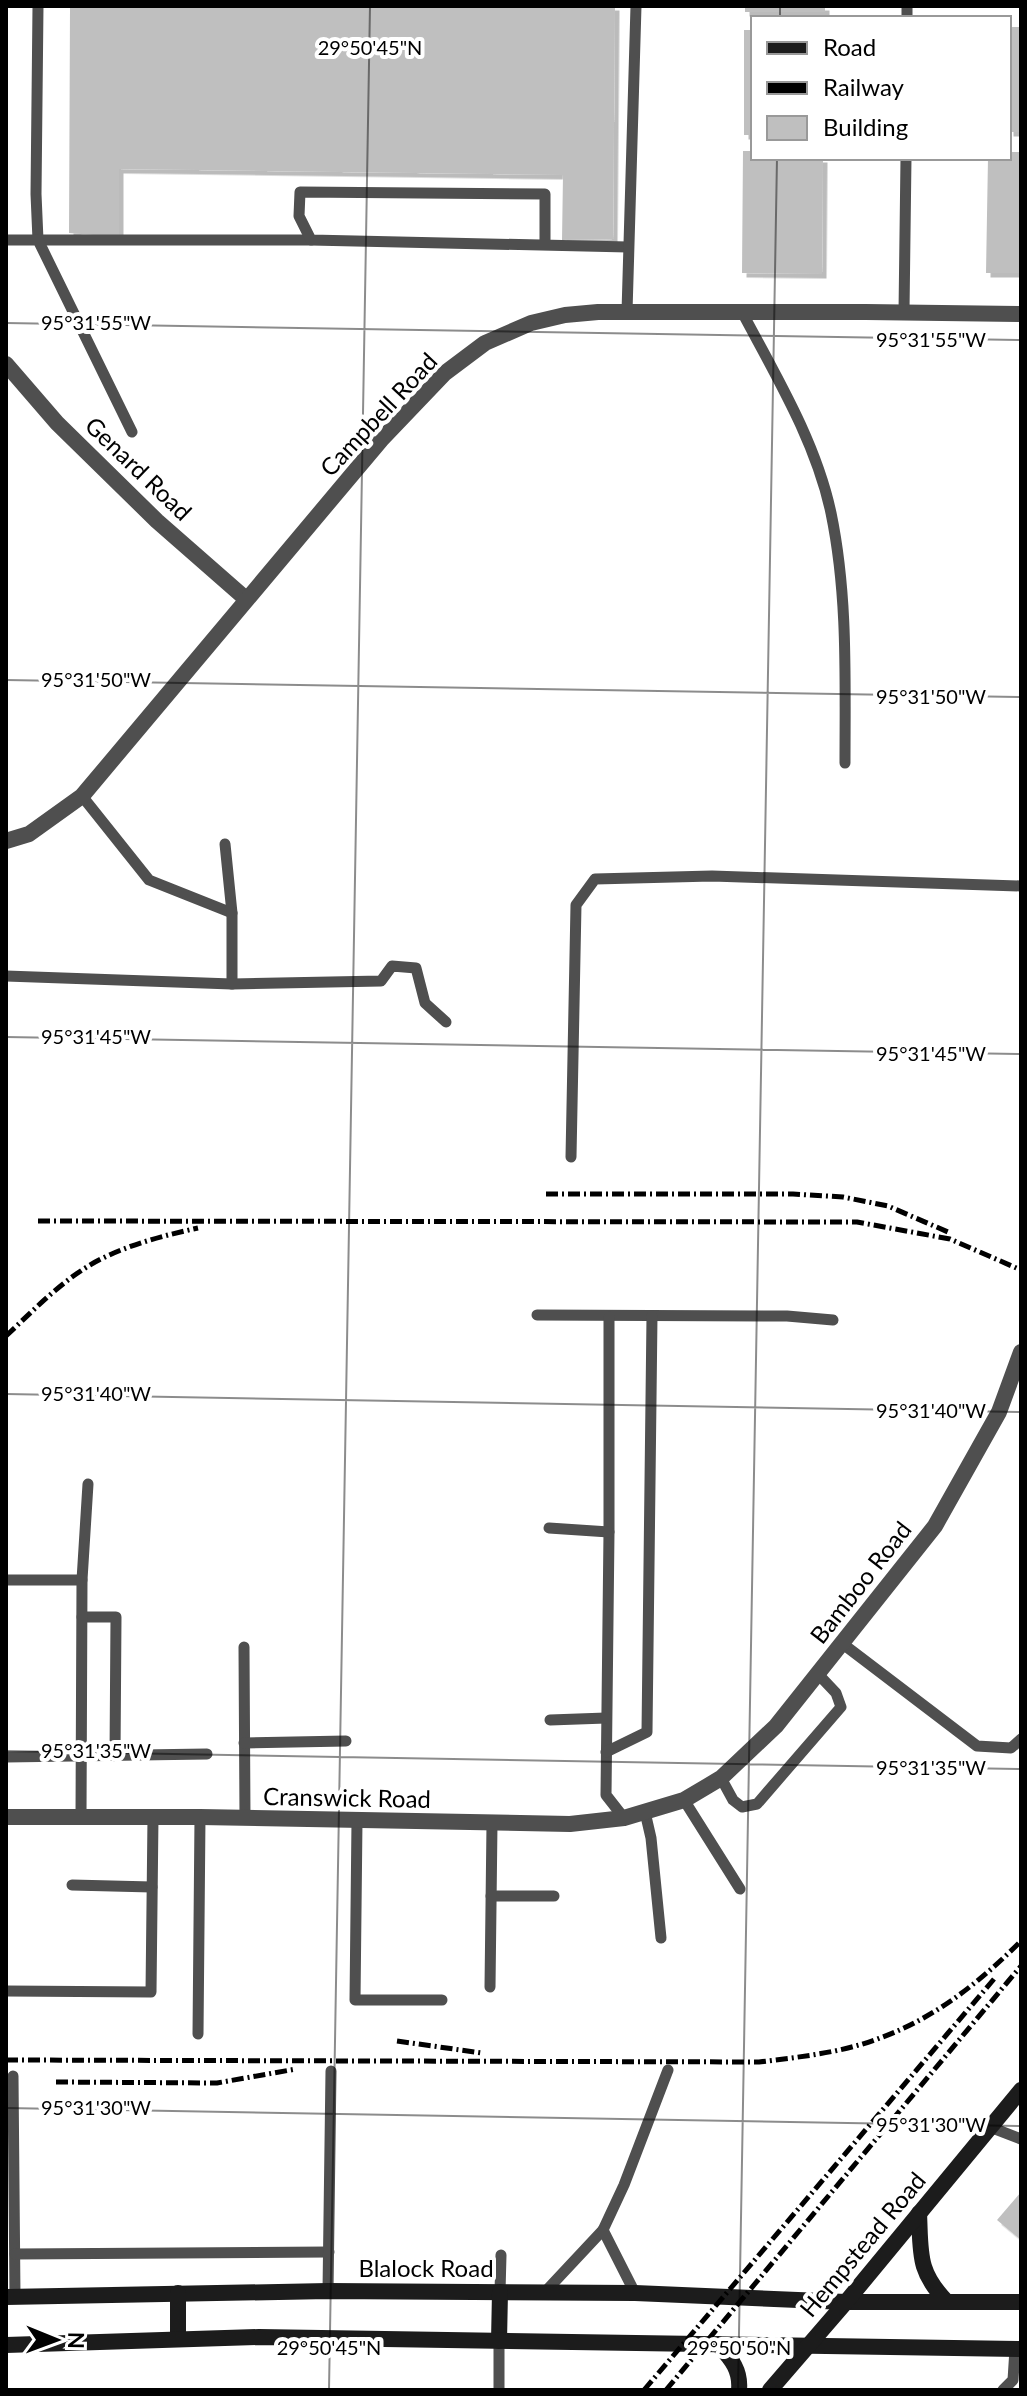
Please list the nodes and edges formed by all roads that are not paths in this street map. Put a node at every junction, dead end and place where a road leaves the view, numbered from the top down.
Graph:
1 (38, 6) edge
2 (636, 6) edge
3 (906, 160) edge
4 (6, 240) edge
5 (38, 240) junction
6 (311, 240) junction
7 (545, 245) junction
8 (628, 247) junction
9 (627, 312) junction
10 (742, 312) junction
11 (904, 312) junction
12 (1021, 314) edge
13 (6, 364) edge
14 (132, 432) dead end
15 (246, 599) junction
16 (845, 763) dead end
17 (82, 796) junction
18 (6, 841) edge
19 (225, 844) dead end
20 (1021, 886) edge
21 (232, 913) junction
22 (6, 976) edge
23 (232, 984) junction
24 (446, 1022) dead end
25 (571, 1157) dead end
26 (537, 1315) dead end
27 (652, 1316) junction
28 (609, 1317) junction
29 (833, 1320) dead end
30 (1021, 1352) edge
31 (88, 1484) dead end
32 (549, 1528) dead end
33 (609, 1532) junction
34 (6, 1580) edge
35 (82, 1580) junction
36 (82, 1617) junction
37 (843, 1644) junction
38 (244, 1647) dead end
39 (818, 1674) junction
40 (606, 1718) junction
41 (550, 1720) dead end
42 (1021, 1739) edge
43 (346, 1741) dead end
44 (244, 1743) junction
45 (606, 1752) junction
46 (207, 1754) dead end
47 (81, 1756) junction
48 (115, 1756) junction
49 (6, 1757) edge
50 (721, 1778) junction
51 (684, 1800) junction
52 (645, 1812) junction
53 (6, 1817) edge
54 (81, 1817) junction
55 (153, 1817) junction
56 (200, 1817) junction
57 (245, 1818) junction
58 (624, 1818) junction
59 (357, 1821) junction
60 (492, 1824) junction
61 (72, 1885) dead end
62 (152, 1887) junction
63 (740, 1889) dead end
64 (491, 1896) junction
65 (554, 1896) dead end
66 (661, 1938) dead end
67 (490, 1987) dead end
68 (6, 1991) edge
69 (442, 2000) dead end
70 (198, 2034) dead end
71 (668, 2070) dead end
72 (331, 2071) dead end
73 (13, 2076) dead end
74 (1021, 2090) edge
75 (990, 2127) junction
76 (1021, 2139) edge
77 (919, 2213) junction
78 (603, 2230) junction
79 (329, 2252) junction
80 (15, 2254) junction
81 (501, 2255) dead end
82 (328, 2291) junction
83 (500, 2292) junction
84 (545, 2292) junction
85 (178, 2293) junction
86 (635, 2293) junction
87 (11, 2296) edge
88 (846, 2302) junction
89 (947, 2302) junction
90 (1021, 2302) edge
91 (178, 2339) junction
92 (499, 2341) junction
93 (718, 2344) junction
94 (810, 2344) junction
95 (6, 2345) edge
96 (1018, 2349) edge
97 (499, 2390) edge
98 (739, 2390) edge
99 (770, 2390) edge
100 (1003, 2390) edge

1 - 5 lane
2 - 8 lane
3 - 11 lane
4 - 5 lane
5 - 6 lane
5 - 14 lane
6 - 7 lane
6 - 7 lane
7 - 8 lane
8 - 9 lane
9 - 10 street, Campbell Road
9 - 15 street, Campbell Road
10 - 11 street, Campbell Road
10 - 16 lane
11 - 12 street, Campbell Road
13 - 15 street, Genard Road
15 - 17 street, Campbell Road
17 - 18 street, Campbell Road
17 - 21 lane
19 - 21 lane
20 - 25 lane
21 - 23 lane
22 - 23 lane
23 - 24 lane
26 - 28 lane
27 - 28 lane
27 - 29 lane
27 - 45 lane
28 - 33 lane
30 - 37 street, Bamboo Road
31 - 35 lane
32 - 33 lane
33 - 40 lane
34 - 35 lane
35 - 36 lane
36 - 47 lane
36 - 48 lane
37 - 39 street, Bamboo Road
37 - 42 lane
38 - 44 lane
39 - 50 street, Bamboo Road
39 - 50 lane
40 - 41 lane
40 - 45 lane
43 - 44 lane
44 - 57 lane
45 - 58 lane
46 - 48 lane
47 - 48 lane
47 - 49 lane
47 - 54 lane
50 - 51 street, Bamboo Road
51 - 52 street, Cranswick Road
51 - 63 lane
52 - 58 street, Cranswick Road
52 - 66 lane
53 - 54 street, Cranswick Road
54 - 55 street, Cranswick Road
55 - 56 street, Cranswick Road
55 - 62 lane
56 - 57 street, Cranswick Road
56 - 70 lane
57 - 59 street, Cranswick Road
58 - 60 street, Cranswick Road
59 - 60 street, Cranswick Road
59 - 69 lane
60 - 64 lane
61 - 62 lane
62 - 68 lane
64 - 65 lane
64 - 67 lane
71 - 78 lane
72 - 79 lane
73 - 80 lane
74 - 75 main road, Hempstead Road
75 - 76 lane
75 - 77 main road, Hempstead Road
77 - 88 main road, Hempstead Road
77 - 89 main road
78 - 84 lane
78 - 86 lane
79 - 80 lane
79 - 82 lane
80 - 87 lane
81 - 83 lane
82 - 83 main road, Blalock Road
82 - 85 main road, Blalock Road
83 - 84 main road, Blalock Road
83 - 92 main road
84 - 86 main road, Blalock Road
85 - 87 main road, Blalock Road
85 - 91 main road
86 - 88 main road, Blalock Road
88 - 89 main road, Blalock Road
88 - 94 main road, Hempstead Road
89 - 90 main road, Blalock Road
91 - 92 main road
91 - 95 main road
92 - 93 main road
92 - 97 lane
93 - 94 main road
93 - 98 main road
94 - 96 main road
94 - 99 main road, Hempstead Road
96 - 100 lane

